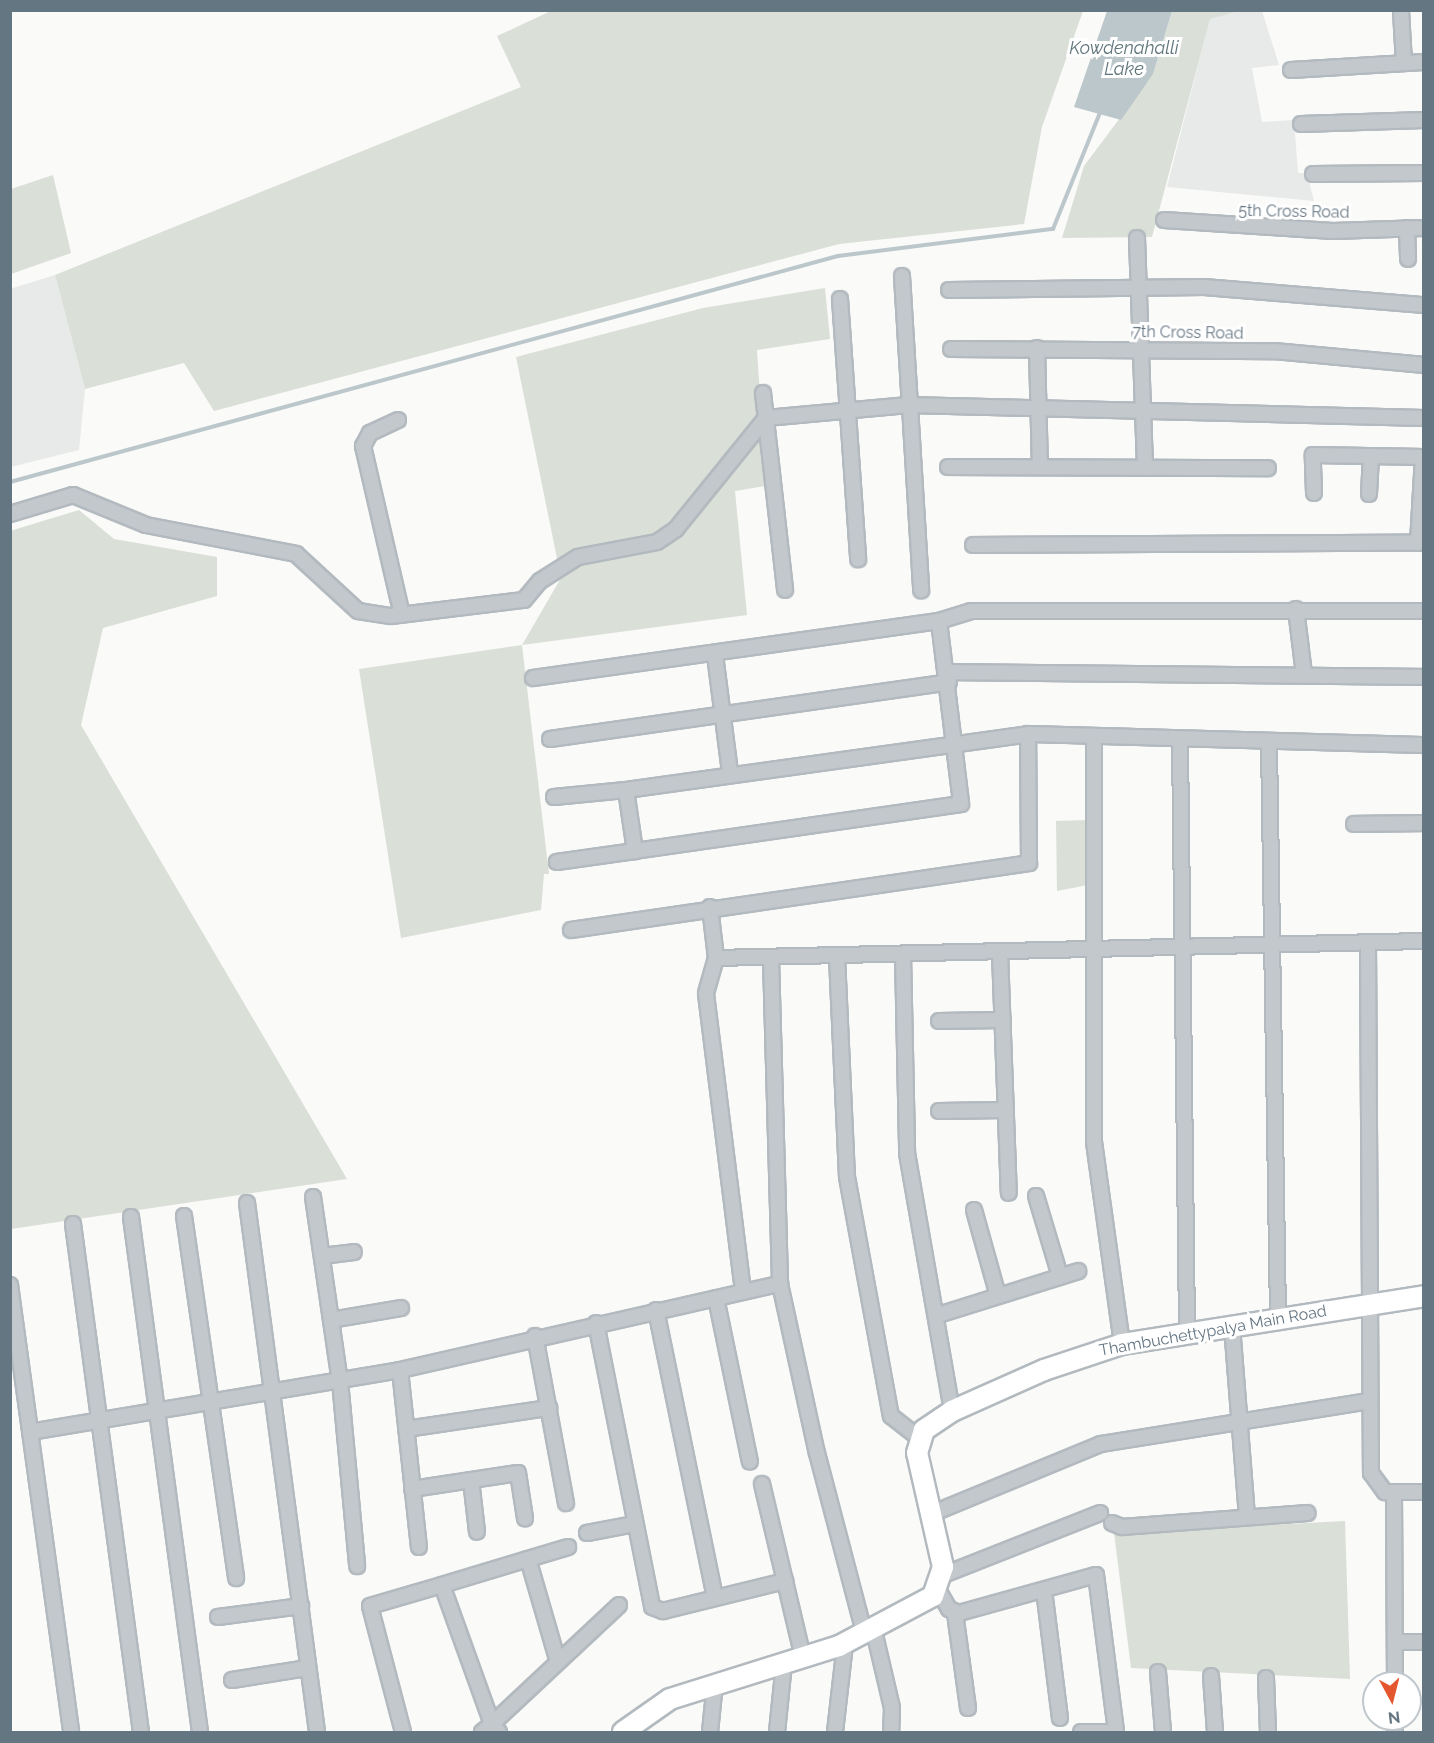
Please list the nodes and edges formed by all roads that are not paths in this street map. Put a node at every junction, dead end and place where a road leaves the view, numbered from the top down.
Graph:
1 (1401, 11) edge
2 (1424, 62) edge
3 (1404, 63) junction
4 (1291, 70) dead end
5 (1424, 120) edge
6 (1300, 124) dead end
7 (1424, 173) edge
8 (1313, 174) dead end
9 (1164, 220) dead end
10 (1407, 228) junction
11 (1424, 228) edge
12 (1137, 238) dead end
13 (1408, 258) dead end
14 (902, 276) dead end
15 (949, 290) dead end
16 (1136, 291) junction
17 (840, 299) dead end
18 (1424, 305) edge
19 (1038, 348) junction
20 (951, 349) dead end
21 (1139, 349) junction
22 (1424, 365) edge
23 (763, 393) dead end
24 (908, 405) junction
25 (1142, 407) junction
26 (1039, 408) junction
27 (851, 409) junction
28 (766, 418) junction
29 (1424, 418) edge
30 (398, 420) dead end
31 (1371, 456) junction
32 (1423, 457) edge
33 (948, 467) dead end
34 (1040, 467) junction
35 (1145, 468) junction
36 (1268, 468) dead end
37 (1314, 493) dead end
38 (1369, 494) dead end
39 (10, 514) edge
40 (1421, 543) edge
41 (973, 545) dead end
42 (858, 559) dead end
43 (785, 590) dead end
44 (921, 590) dead end
45 (1296, 609) junction
46 (1424, 611) edge
47 (402, 615) junction
48 (939, 621) junction
49 (715, 655) junction
50 (1304, 674) junction
51 (949, 677) junction
52 (1424, 677) edge
53 (533, 678) dead end
54 (723, 714) junction
55 (1028, 734) junction
56 (1094, 736) junction
57 (550, 739) dead end
58 (1180, 740) junction
59 (954, 742) junction
60 (1269, 744) junction
61 (1424, 745) edge
62 (730, 772) junction
63 (627, 790) junction
64 (554, 797) dead end
65 (1424, 823) edge
66 (1354, 824) dead end
67 (635, 851) junction
68 (557, 862) dead end
69 (710, 907) junction
70 (571, 930) dead end
71 (1424, 941) edge
72 (1368, 943) junction
73 (1273, 945) junction
74 (1183, 948) junction
75 (1092, 950) junction
76 (1000, 953) junction
77 (903, 956) junction
78 (837, 957) junction
79 (716, 958) junction
80 (771, 959) junction
81 (1003, 1020) junction
82 (939, 1021) dead end
83 (1006, 1110) junction
84 (939, 1111) dead end
85 (1009, 1193) dead end
86 (1036, 1196) dead end
87 (313, 1197) dead end
88 (247, 1203) dead end
89 (974, 1210) dead end
90 (184, 1215) dead end
91 (131, 1217) dead end
92 (73, 1224) dead end
93 (354, 1252) dead end
94 (322, 1256) junction
95 (1078, 1270) dead end
96 (1060, 1276) junction
97 (780, 1284) junction
98 (10, 1285) edge
99 (742, 1292) junction
100 (998, 1296) junction
101 (1424, 1296) edge
102 (716, 1298) junction
103 (1367, 1305) junction
104 (401, 1308) dead end
105 (656, 1310) junction
106 (938, 1315) junction
107 (1278, 1319) junction
108 (331, 1320) junction
109 (596, 1323) junction
110 (1232, 1326) junction
111 (1188, 1333) junction
112 (535, 1336) junction
113 (1122, 1344) junction
114 (400, 1370) junction
115 (340, 1381) junction
116 (273, 1393) junction
117 (1369, 1401) junction
118 (210, 1403) junction
119 (549, 1408) junction
120 (158, 1411) junction
121 (952, 1411) junction
122 (1239, 1420) junction
123 (99, 1421) junction
124 (406, 1429) junction
125 (30, 1432) junction
126 (920, 1439) junction
127 (750, 1461) dead end
128 (471, 1480) junction
129 (762, 1484) dead end
130 (412, 1489) junction
131 (1424, 1492) edge
132 (1394, 1494) junction
133 (566, 1503) dead end
134 (1100, 1513) dead end
135 (1307, 1513) dead end
136 (931, 1514) junction
137 (1247, 1516) junction
138 (525, 1518) dead end
139 (1112, 1522) dead end
140 (636, 1524) junction
141 (477, 1532) dead end
142 (587, 1533) dead end
143 (419, 1547) dead end
144 (568, 1547) dead end
145 (528, 1559) junction
146 (357, 1566) dead end
147 (236, 1578) dead end
148 (785, 1581) junction
149 (940, 1583) junction
150 (442, 1585) junction
151 (1044, 1590) junction
152 (715, 1597) junction
153 (300, 1605) junction
154 (619, 1605) dead end
155 (955, 1613) junction
156 (218, 1617) dead end
157 (869, 1634) junction
158 (1395, 1642) junction
159 (1424, 1642) edge
160 (845, 1644) junction
161 (803, 1657) junction
162 (558, 1662) junction
163 (784, 1663) junction
164 (308, 1668) junction
165 (1395, 1671) edge
166 (1158, 1672) dead end
167 (1211, 1676) dead end
168 (1266, 1678) dead end
169 (232, 1680) dead end
170 (715, 1683) junction
171 (968, 1708) dead end
172 (1059, 1718) dead end
173 (491, 1730) edge
174 (71, 1732) edge
175 (141, 1732) edge
176 (201, 1732) edge
177 (316, 1732) edge
178 (403, 1732) edge
179 (623, 1732) edge
180 (710, 1732) edge
181 (777, 1732) edge
182 (835, 1732) edge
183 (891, 1732) edge
184 (1081, 1732) edge
185 (1106, 1732) edge
186 (1116, 1732) edge
187 (1163, 1732) edge
188 (1215, 1732) edge
189 (1268, 1732) edge

1 - 3 street
2 - 3 street
3 - 4 street
5 - 6 street
7 - 8 street
9 - 10 street, 5th Cross Road
10 - 11 street, 5th Cross Road
10 - 13 street
12 - 16 street
14 - 24 street
15 - 16 street
16 - 18 street
16 - 21 street
17 - 27 street
19 - 20 street, 7th Cross Road
19 - 21 street, 7th Cross Road
19 - 26 street
21 - 22 street, 7th Cross Road
21 - 25 street
23 - 28 street
24 - 26 street
24 - 27 street
24 - 44 street
25 - 26 street
25 - 29 street
25 - 35 street
26 - 34 street
27 - 28 street
27 - 42 street
28 - 43 street
28 - 47 street
30 - 47 street
31 - 32 street
31 - 37 street
31 - 38 street
32 - 40 street
33 - 34 street
34 - 35 street
35 - 36 street
39 - 47 street
40 - 41 street
45 - 46 street
45 - 48 street
45 - 50 street
48 - 49 street
48 - 51 street
49 - 53 street
49 - 54 street
50 - 51 street
50 - 52 street
51 - 54 street
51 - 59 street
54 - 57 street
54 - 62 street
55 - 56 street
55 - 59 street
55 - 69 street
56 - 58 street
56 - 75 street
58 - 60 street
58 - 74 street
59 - 62 street
59 - 67 street
60 - 61 street
60 - 73 street
62 - 63 street
63 - 64 street
63 - 67 street
65 - 66 street
67 - 68 street
69 - 70 street
69 - 79 street
71 - 72 street
72 - 73 street
72 - 103 street
73 - 74 street
73 - 107 street
74 - 75 street
74 - 111 street
75 - 76 street
75 - 113 street
76 - 77 street
76 - 81 street
77 - 78 street
77 - 106 street
78 - 80 street
78 - 126 street
79 - 80 street
79 - 99 street
80 - 97 street
81 - 82 street
81 - 83 street
83 - 84 street
83 - 85 street
86 - 96 street
87 - 94 street
88 - 116 street
89 - 100 street
90 - 118 street
91 - 120 street
92 - 123 street
93 - 94 street
94 - 108 street
95 - 96 street
96 - 100 street
97 - 99 street
97 - 157 street
98 - 125 street
99 - 102 street
100 - 106 street
101 - 103 main road, Thambuchettypalya Main Road
102 - 105 street
102 - 127 street
103 - 107 main road, Thambuchettypalya Main Road
103 - 117 street
104 - 108 street
105 - 109 street
105 - 152 street
106 - 121 street
107 - 110 main road, Thambuchettypalya Main Road
108 - 115 street
109 - 112 street
109 - 140 street
110 - 111 main road, Thambuchettypalya Main Road
110 - 122 street
111 - 113 main road, Thambuchettypalya Main Road
112 - 114 street
112 - 119 street
113 - 121 main road, Thambuchettypalya Main Road
114 - 115 street
114 - 124 street
115 - 116 street
115 - 146 street
116 - 118 street
116 - 153 street
117 - 122 street
117 - 132 street
118 - 120 street
118 - 147 street
119 - 124 street
119 - 133 street
120 - 123 street
120 - 176 street
121 - 126 main road, Thambuchettypalya Main Road
122 - 136 street
122 - 137 street
123 - 125 street
123 - 175 street
124 - 130 street
125 - 174 street
126 - 136 main road
128 - 130 street
128 - 138 street
128 - 141 street
129 - 148 street
130 - 143 street
131 - 132 street
132 - 158 street
134 - 149 street
135 - 137 street
136 - 149 main road
137 - 139 street
140 - 142 street
140 - 152 street
144 - 145 street
145 - 150 street
145 - 162 street
148 - 152 street
148 - 161 street
149 - 155 street
149 - 157 main road
150 - 173 street
150 - 178 street
151 - 155 street
151 - 172 street
151 - 186 street
153 - 156 street
153 - 164 street
154 - 162 street
155 - 171 street
157 - 160 main road
157 - 183 street
158 - 159 street
158 - 165 street
160 - 161 main road
160 - 182 street
161 - 163 main road
162 - 173 street
163 - 170 main road
163 - 181 street
164 - 169 street
164 - 177 street
166 - 187 street
167 - 188 street
168 - 189 street
170 - 179 main road
170 - 180 street
184 - 185 street

